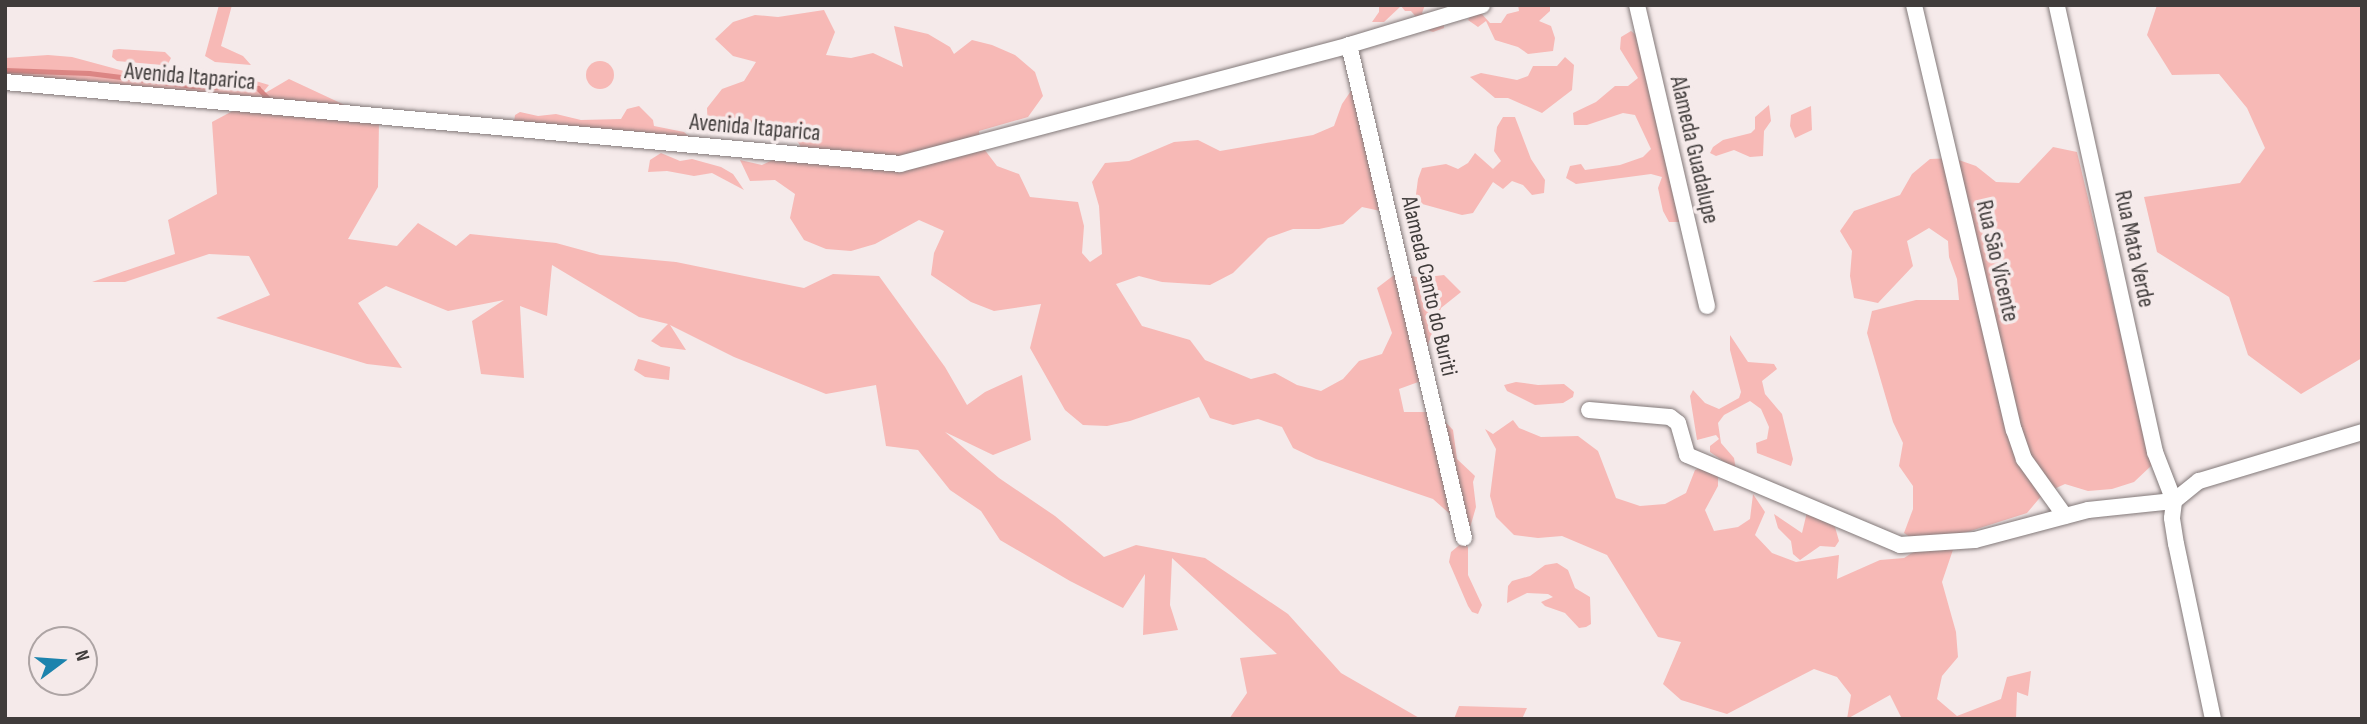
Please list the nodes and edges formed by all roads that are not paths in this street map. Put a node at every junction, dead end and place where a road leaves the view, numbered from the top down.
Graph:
1 (1482, 5) edge
2 (1637, 5) edge
3 (1914, 5) edge
4 (2057, 5) edge
5 (1349, 45) junction
6 (5, 82) edge
7 (1707, 306) dead end
8 (1589, 410) dead end
9 (2362, 432) edge
10 (2174, 500) junction
11 (2065, 516) junction
12 (1464, 538) dead end
13 (2213, 719) edge

1 - 5 street, Avenida Itaparica
2 - 7 street, Alameda Guadalupe
3 - 11 street, Rua São Vicente
4 - 10 street, Rua Mata Verde
5 - 6 street, Avenida Itaparica
5 - 12 street, Alameda Canto do Buriti
8 - 11 street
9 - 10 street
10 - 11 street
10 - 13 street

